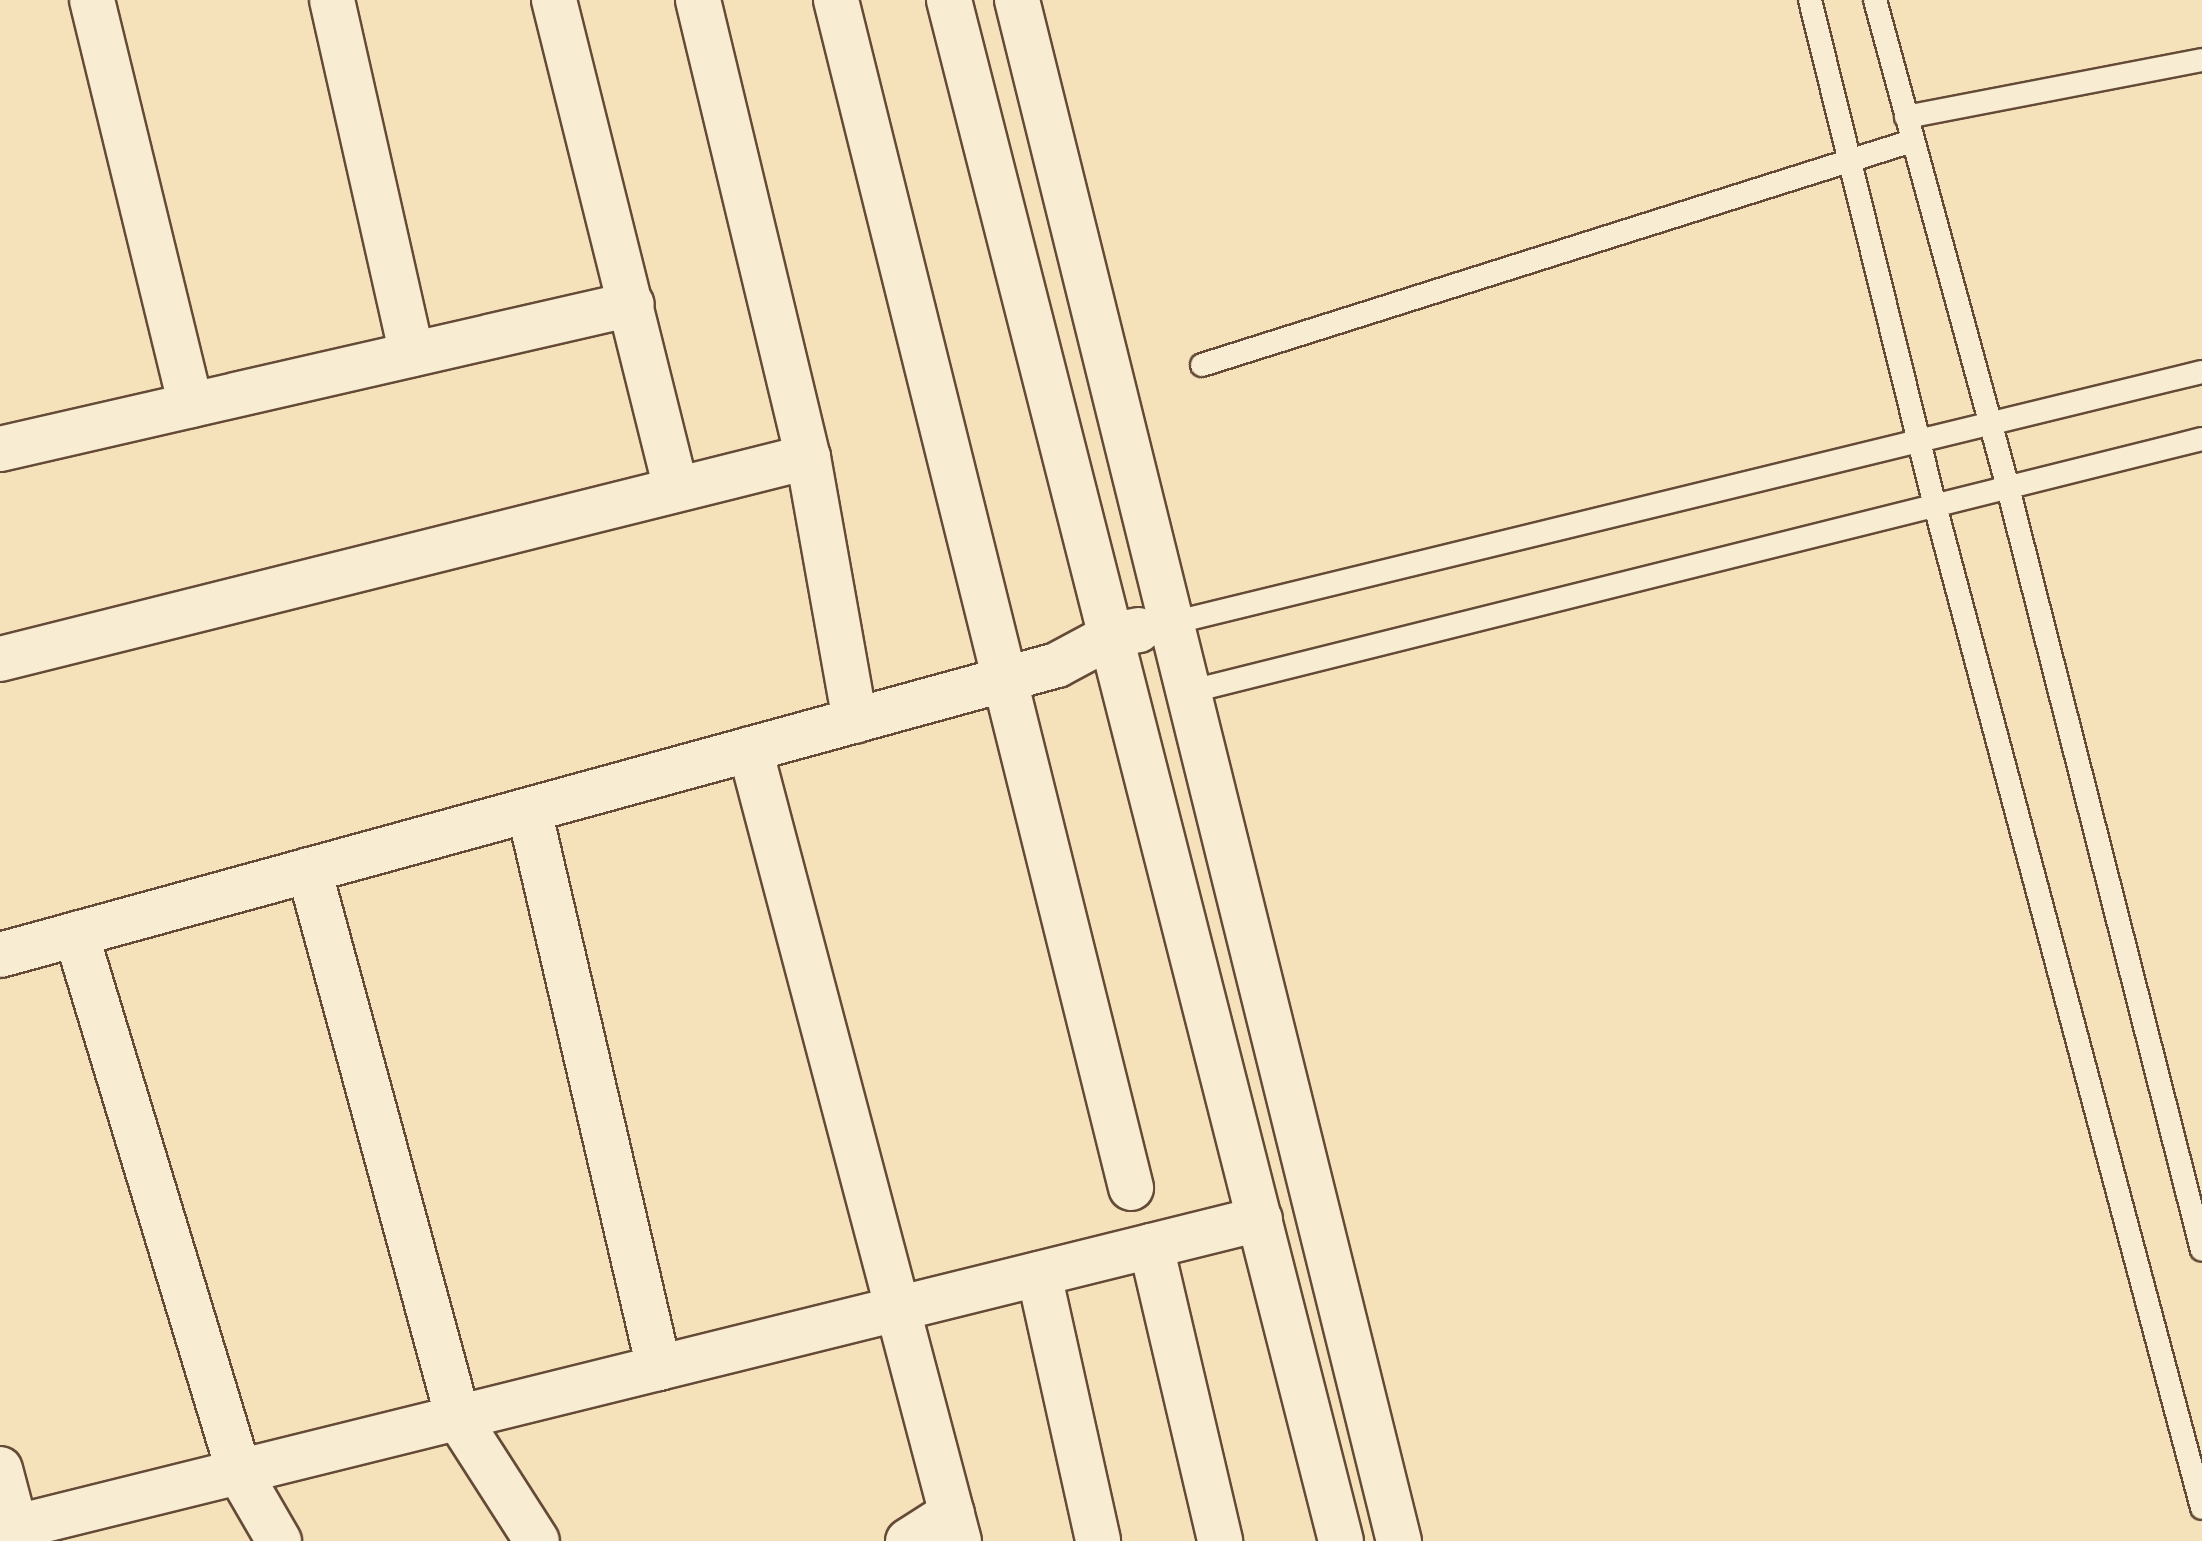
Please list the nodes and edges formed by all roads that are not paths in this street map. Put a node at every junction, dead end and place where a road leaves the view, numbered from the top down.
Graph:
1 (92, 0) edge
2 (332, 0) edge
3 (554, 0) edge
4 (698, 0) edge
5 (836, 0) edge
6 (949, 0) edge
7 (1017, 0) edge
8 (1810, 0) edge
9 (1875, 0) edge
10 (2202, 60) edge
11 (1906, 117) junction
12 (1912, 141) junction
13 (1851, 161) junction
14 (632, 304) junction
15 (412, 354) junction
16 (1202, 365) dead end
17 (2202, 372) edge
18 (191, 405) junction
19 (1988, 424) junction
20 (2202, 439) edge
21 (1922, 441) junction
22 (0, 449) edge
23 (808, 457) junction
24 (2007, 484) junction
25 (676, 489) junction
26 (1934, 502) junction
27 (1172, 623) junction
28 (1113, 635) junction
29 (0, 659) edge
30 (1057, 665) junction
31 (1004, 680) junction
32 (1188, 692) junction
33 (1126, 700) junction
34 (855, 721) junction
35 (750, 749) junction
36 (529, 810) junction
37 (309, 870) junction
38 (76, 934) junction
39 (0, 955) edge
40 (1131, 1188) dead end
41 (1260, 1219) junction
42 (1151, 1246) junction
43 (2202, 1250) edge
44 (1039, 1274) junction
45 (899, 1309) junction
46 (659, 1368) junction
47 (458, 1418) junction
48 (0, 1469) edge
49 (239, 1472) junction
50 (2202, 1508) edge
51 (955, 1527) edge
52 (11, 1533) edge
53 (279, 1541) edge
54 (537, 1541) edge
55 (908, 1541) edge
56 (1098, 1541) edge
57 (1220, 1541) edge
58 (1341, 1541) edge
59 (1399, 1541) edge

1 - 18 street
2 - 15 street
3 - 14 street
4 - 23 street
5 - 31 street
6 - 28 street
7 - 27 street
8 - 13 lane
9 - 11 lane
10 - 11 lane
11 - 12 lane
12 - 13 lane
12 - 19 lane
13 - 16 lane
13 - 21 lane
14 - 15 street
14 - 25 street
15 - 18 street
17 - 19 lane
18 - 22 street
19 - 21 lane
19 - 24 lane
20 - 24 lane
21 - 26 lane
21 - 27 lane
23 - 25 street
23 - 34 street
24 - 26 lane
24 - 43 lane
25 - 29 street
26 - 32 lane
26 - 50 lane
27 - 28 street
27 - 32 street
28 - 30 street
28 - 33 street
30 - 31 street
30 - 33 street
31 - 34 street
31 - 40 street
32 - 33 street
32 - 59 street
33 - 41 street
34 - 35 street
35 - 36 street
35 - 45 street
36 - 37 street
36 - 46 street
37 - 38 street
37 - 47 street
38 - 39 street
38 - 49 street
41 - 42 street
41 - 58 street
42 - 44 street
42 - 57 street
44 - 45 street
44 - 56 street
45 - 46 street
45 - 51 street
46 - 47 street
47 - 49 street
47 - 54 street
48 - 52 street
49 - 52 street
49 - 53 street
51 - 55 street

